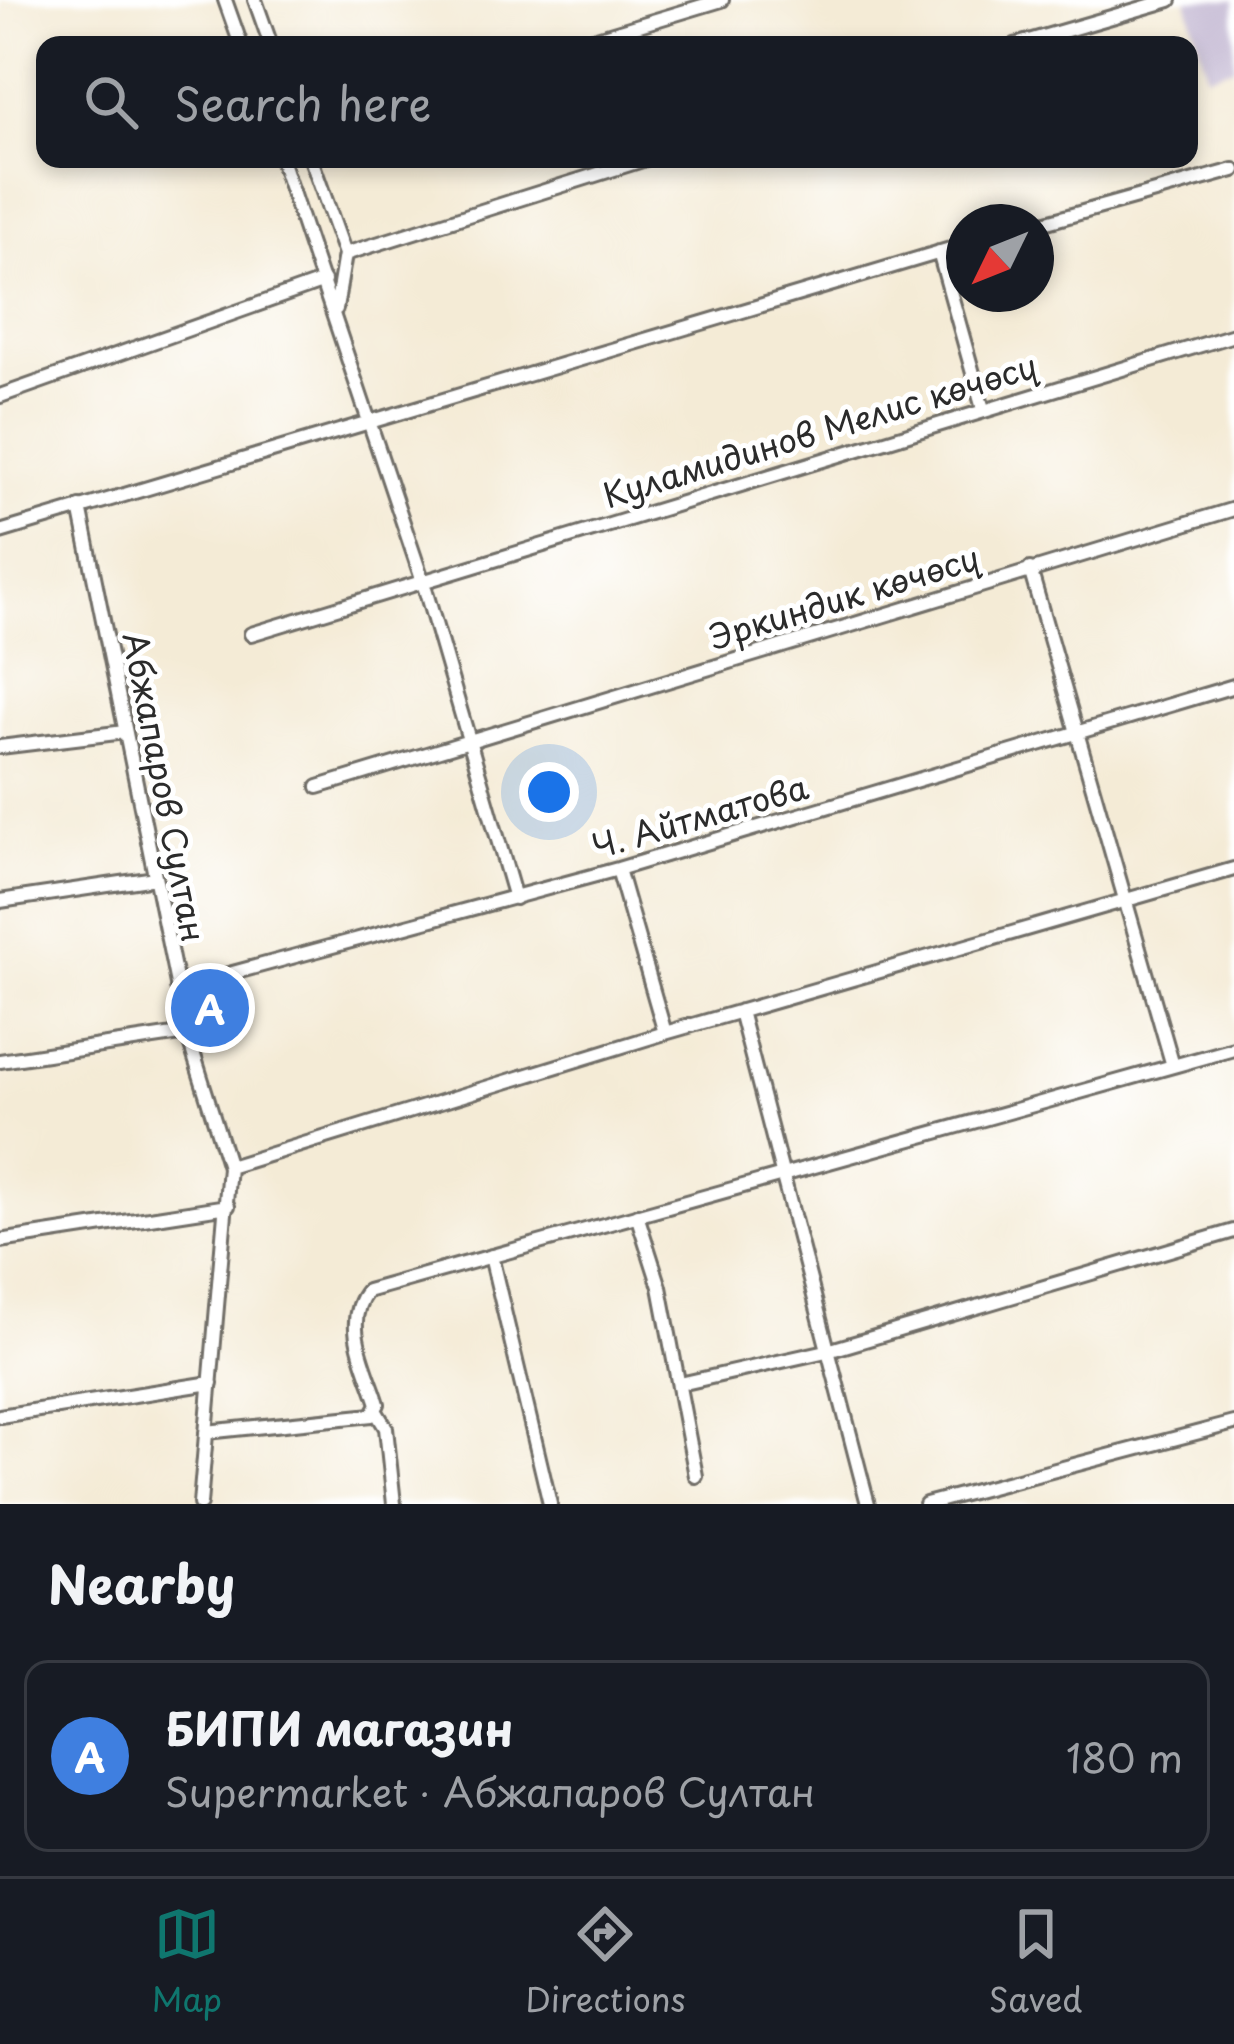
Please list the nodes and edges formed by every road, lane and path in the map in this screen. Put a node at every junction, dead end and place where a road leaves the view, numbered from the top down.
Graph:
1 (225, 0) edge
2 (255, 0) edge
3 (722, 0) edge
4 (1170, 0) edge
5 (238, 36) edge
6 (268, 36) edge
7 (603, 36) edge
8 (1046, 36) edge
9 (284, 168) edge
10 (314, 168) edge
11 (617, 168) edge
12 (1234, 170) edge
13 (1054, 220) edge
14 (946, 250) edge
15 (939, 252) junction
16 (345, 254) junction
17 (324, 281) junction
18 (336, 310) junction
19 (1234, 335) edge
20 (0, 396) edge
21 (983, 410) junction
22 (370, 419) junction
23 (80, 506) junction
24 (1234, 508) edge
25 (0, 532) edge
26 (1030, 568) junction
27 (422, 581) junction
28 (250, 634) dead end
29 (1234, 686) edge
30 (125, 733) junction
31 (1080, 733) junction
32 (470, 741) junction
33 (0, 747) edge
34 (318, 787) dead end
35 (618, 869) junction
36 (1234, 869) edge
37 (155, 878) junction
38 (515, 898) junction
39 (1126, 900) junction
40 (0, 902) edge
41 (177, 988) junction
42 (740, 1011) junction
43 (187, 1033) junction
44 (665, 1033) junction
45 (1234, 1049) edge
46 (0, 1061) edge
47 (1173, 1066) junction
48 (229, 1167) junction
49 (783, 1174) junction
50 (228, 1206) junction
51 (637, 1215) junction
52 (1234, 1231) edge
53 (0, 1241) edge
54 (490, 1256) junction
55 (831, 1350) junction
56 (211, 1383) junction
57 (680, 1384) junction
58 (375, 1410) junction
59 (0, 1416) edge
60 (1234, 1424) edge
61 (206, 1432) junction
62 (696, 1476) dead end
63 (200, 1504) edge
64 (394, 1504) edge
65 (550, 1504) edge
66 (868, 1504) edge
67 (926, 1504) edge

1 - 5 street
2 - 6 street
3 - 7 street
4 - 8 street
9 - 17 street
10 - 16 street
11 - 16 street
12 - 13 street
14 - 15 street
15 - 21 street
15 - 22 street
16 - 18 street
17 - 18 street
17 - 20 street
18 - 22 street
19 - 21 street, Куламидинов Мелис көчөсү
21 - 27 street, Куламидинов Мелис көчөсү
22 - 23 street
22 - 27 street
23 - 25 street
23 - 30 street, Абжапаров Султан
24 - 26 street, Эркиндик көчөсү
26 - 31 street
26 - 32 street, Эркиндик көчөсү
27 - 28 street, Куламидинов Мелис көчөсү
27 - 32 street
29 - 31 street, Ч. Айтматова
30 - 33 street
30 - 37 street, Абжапаров Султан
31 - 35 street, Ч. Айтматова
31 - 39 street
32 - 34 street, Эркиндик көчөсү
32 - 38 street
35 - 38 street, Ч. Айтматова
35 - 44 street
36 - 39 street
37 - 40 street
37 - 41 street, Абжапаров Султан
38 - 41 street, Ч. Айтматова
39 - 42 street
39 - 47 street
41 - 43 street, Абжапаров Султан
42 - 44 street
42 - 49 street
43 - 46 street
43 - 48 street, Абжапаров Султан
44 - 48 street
45 - 47 street
47 - 49 street
48 - 50 street, Абжапаров Султан
49 - 51 street
49 - 55 street
50 - 53 street
50 - 56 street, Абжапаров Султан
51 - 54 street
51 - 57 street
52 - 55 street
54 - 58 street
54 - 65 street
55 - 57 street
55 - 66 street
56 - 59 street
56 - 61 street, Абжапаров Султан
57 - 62 street
58 - 61 street
58 - 64 street
60 - 67 street
61 - 63 street, Абжапаров Султан

